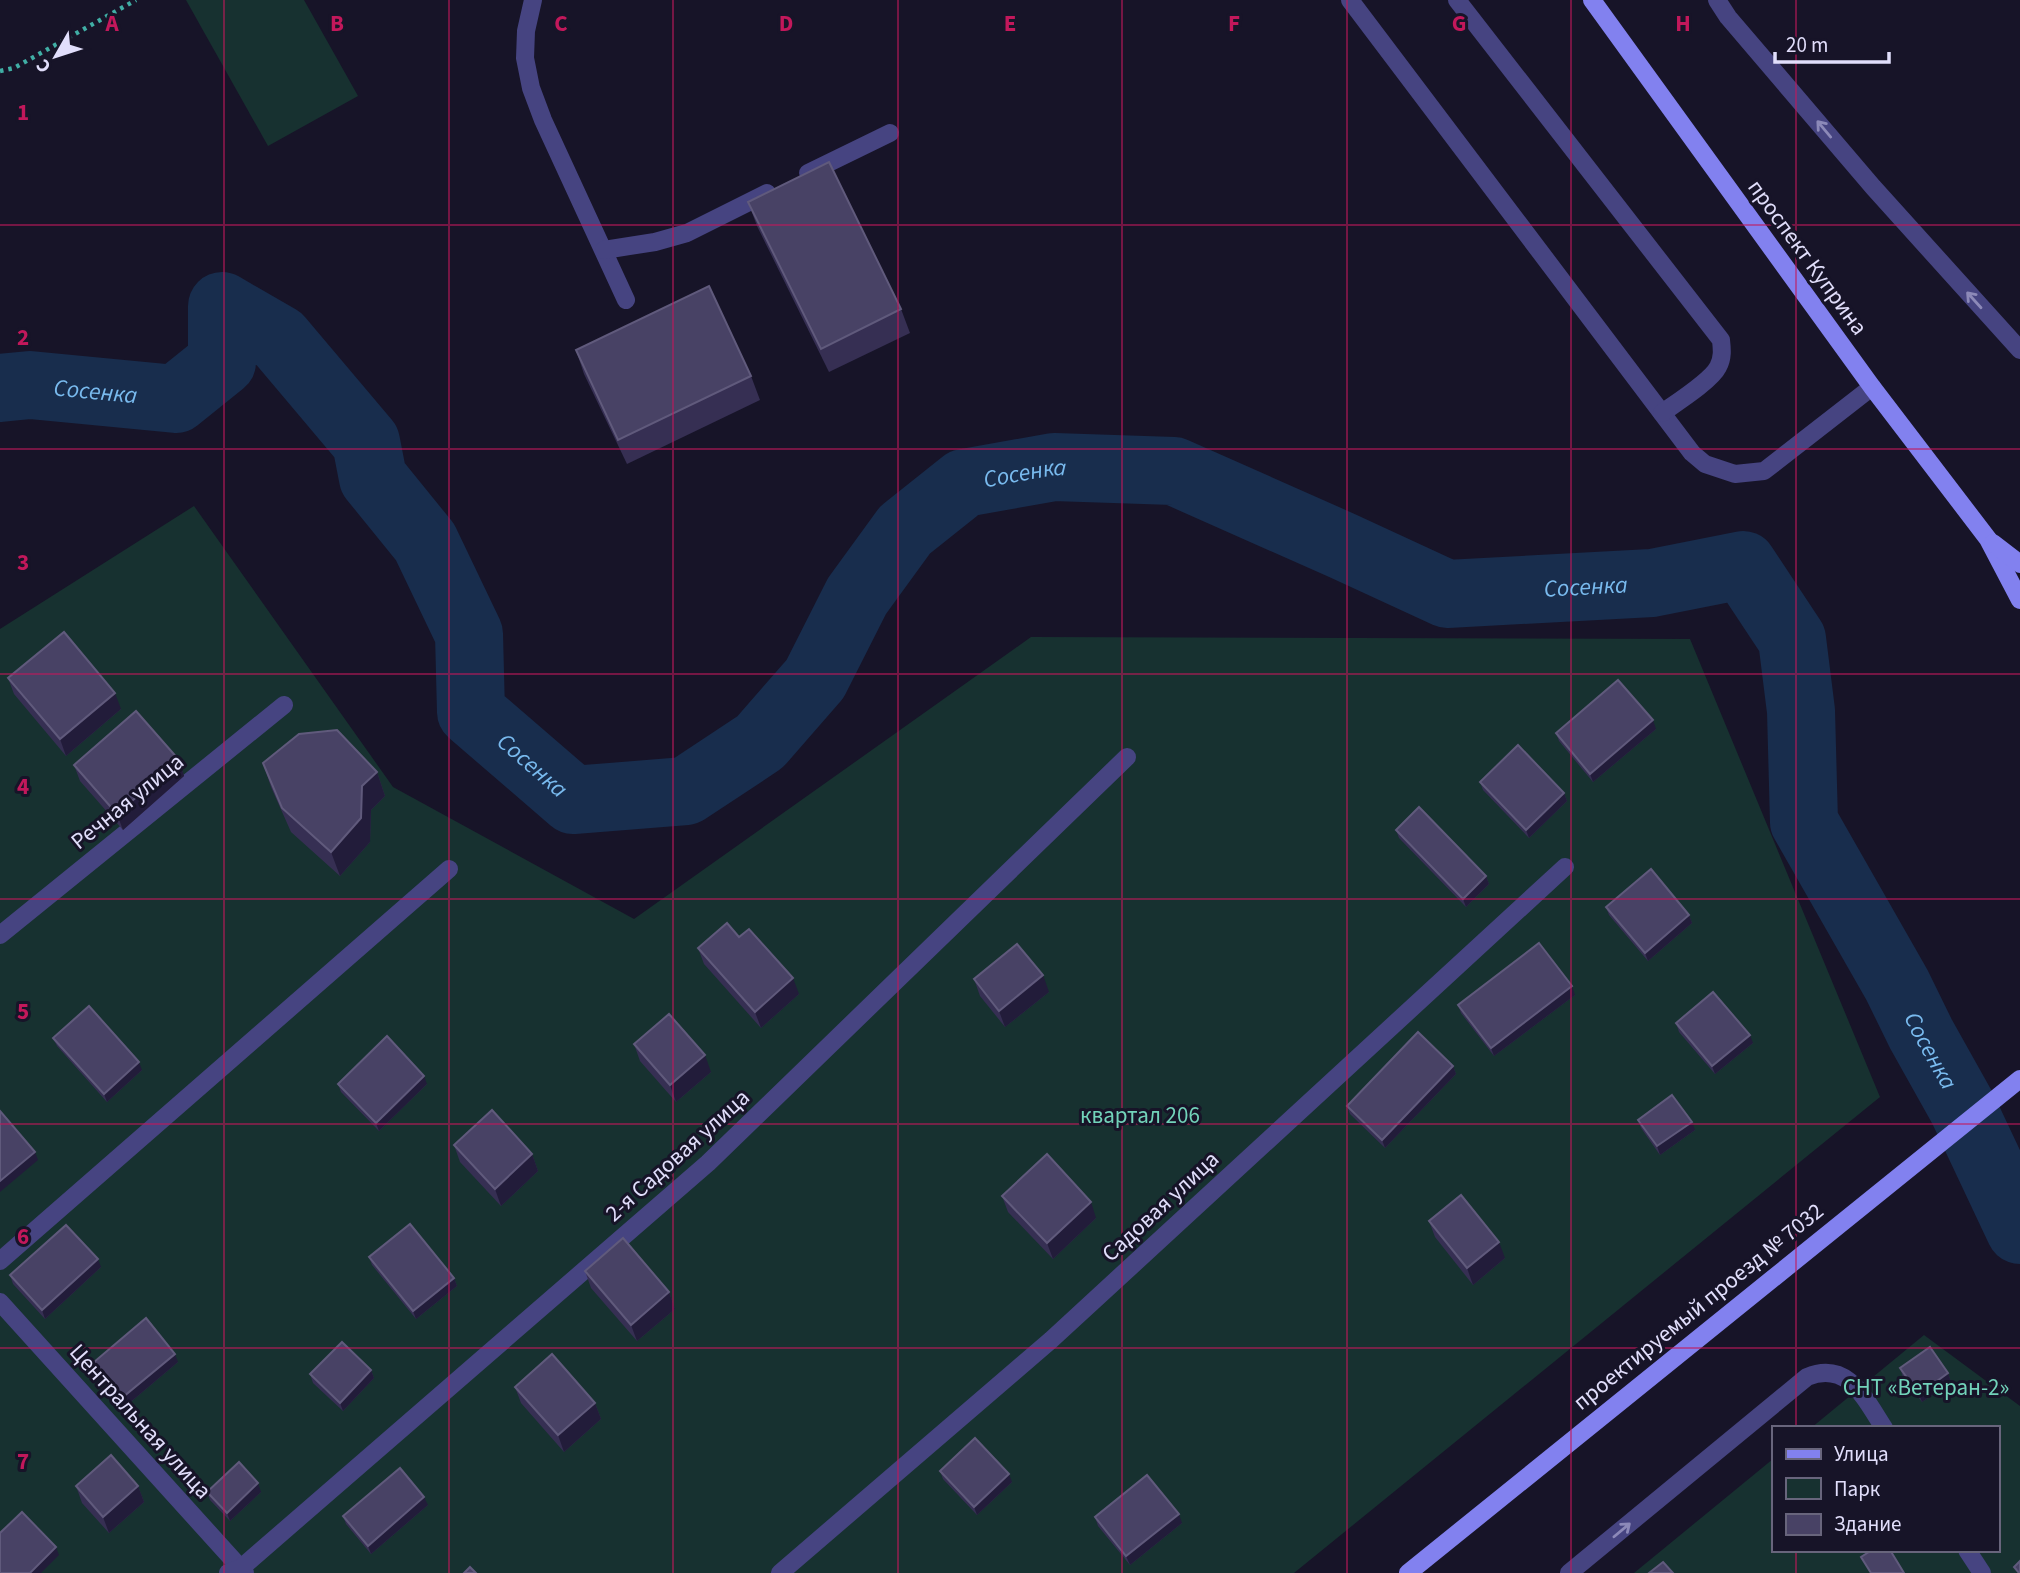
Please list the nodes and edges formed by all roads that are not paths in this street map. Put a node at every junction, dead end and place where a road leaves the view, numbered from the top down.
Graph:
1 (533, 0) edge
2 (1350, 0) edge
3 (1457, 0) edge
4 (1592, 0) edge
5 (1717, 0) edge
6 (890, 133) dead end
7 (604, 250) junction
8 (626, 300) dead end
9 (2020, 350) edge
10 (1872, 387) junction
11 (1662, 413) junction
12 (1988, 539) junction
13 (2020, 564) edge
14 (2020, 600) edge
15 (284, 705) dead end
16 (1127, 757) dead end
17 (1565, 867) dead end
18 (449, 869) dead end
19 (0, 935) edge
20 (2019, 1079) edge
21 (0, 1261) edge
22 (0, 1302) edge
23 (1883, 1426) edge
24 (1968, 1552) edge
25 (238, 1572) edge
26 (780, 1573) edge
27 (1408, 1573) edge
28 (1569, 1573) edge
29 (1982, 1573) edge

1 - 7 street
2 - 11 street
3 - 11 street
4 - 10 main road, проспект Куприна
9 -> 5 street
6 - 7 street
7 - 8 street
10 - 11 street
10 - 12 main road, проспект Куприна
12 - 13 main road, проспект Куприна
12 - 14 main road, проспект Куприна
15 - 19 street, Речная улица
16 - 25 street, 2-я Садовая улица
17 - 26 street, Садовая улица
18 - 21 street
20 - 27 main road, проектируемый проезд № 7032
22 - 25 street, Центральная улица
28 -> 23 street
24 - 29 street

